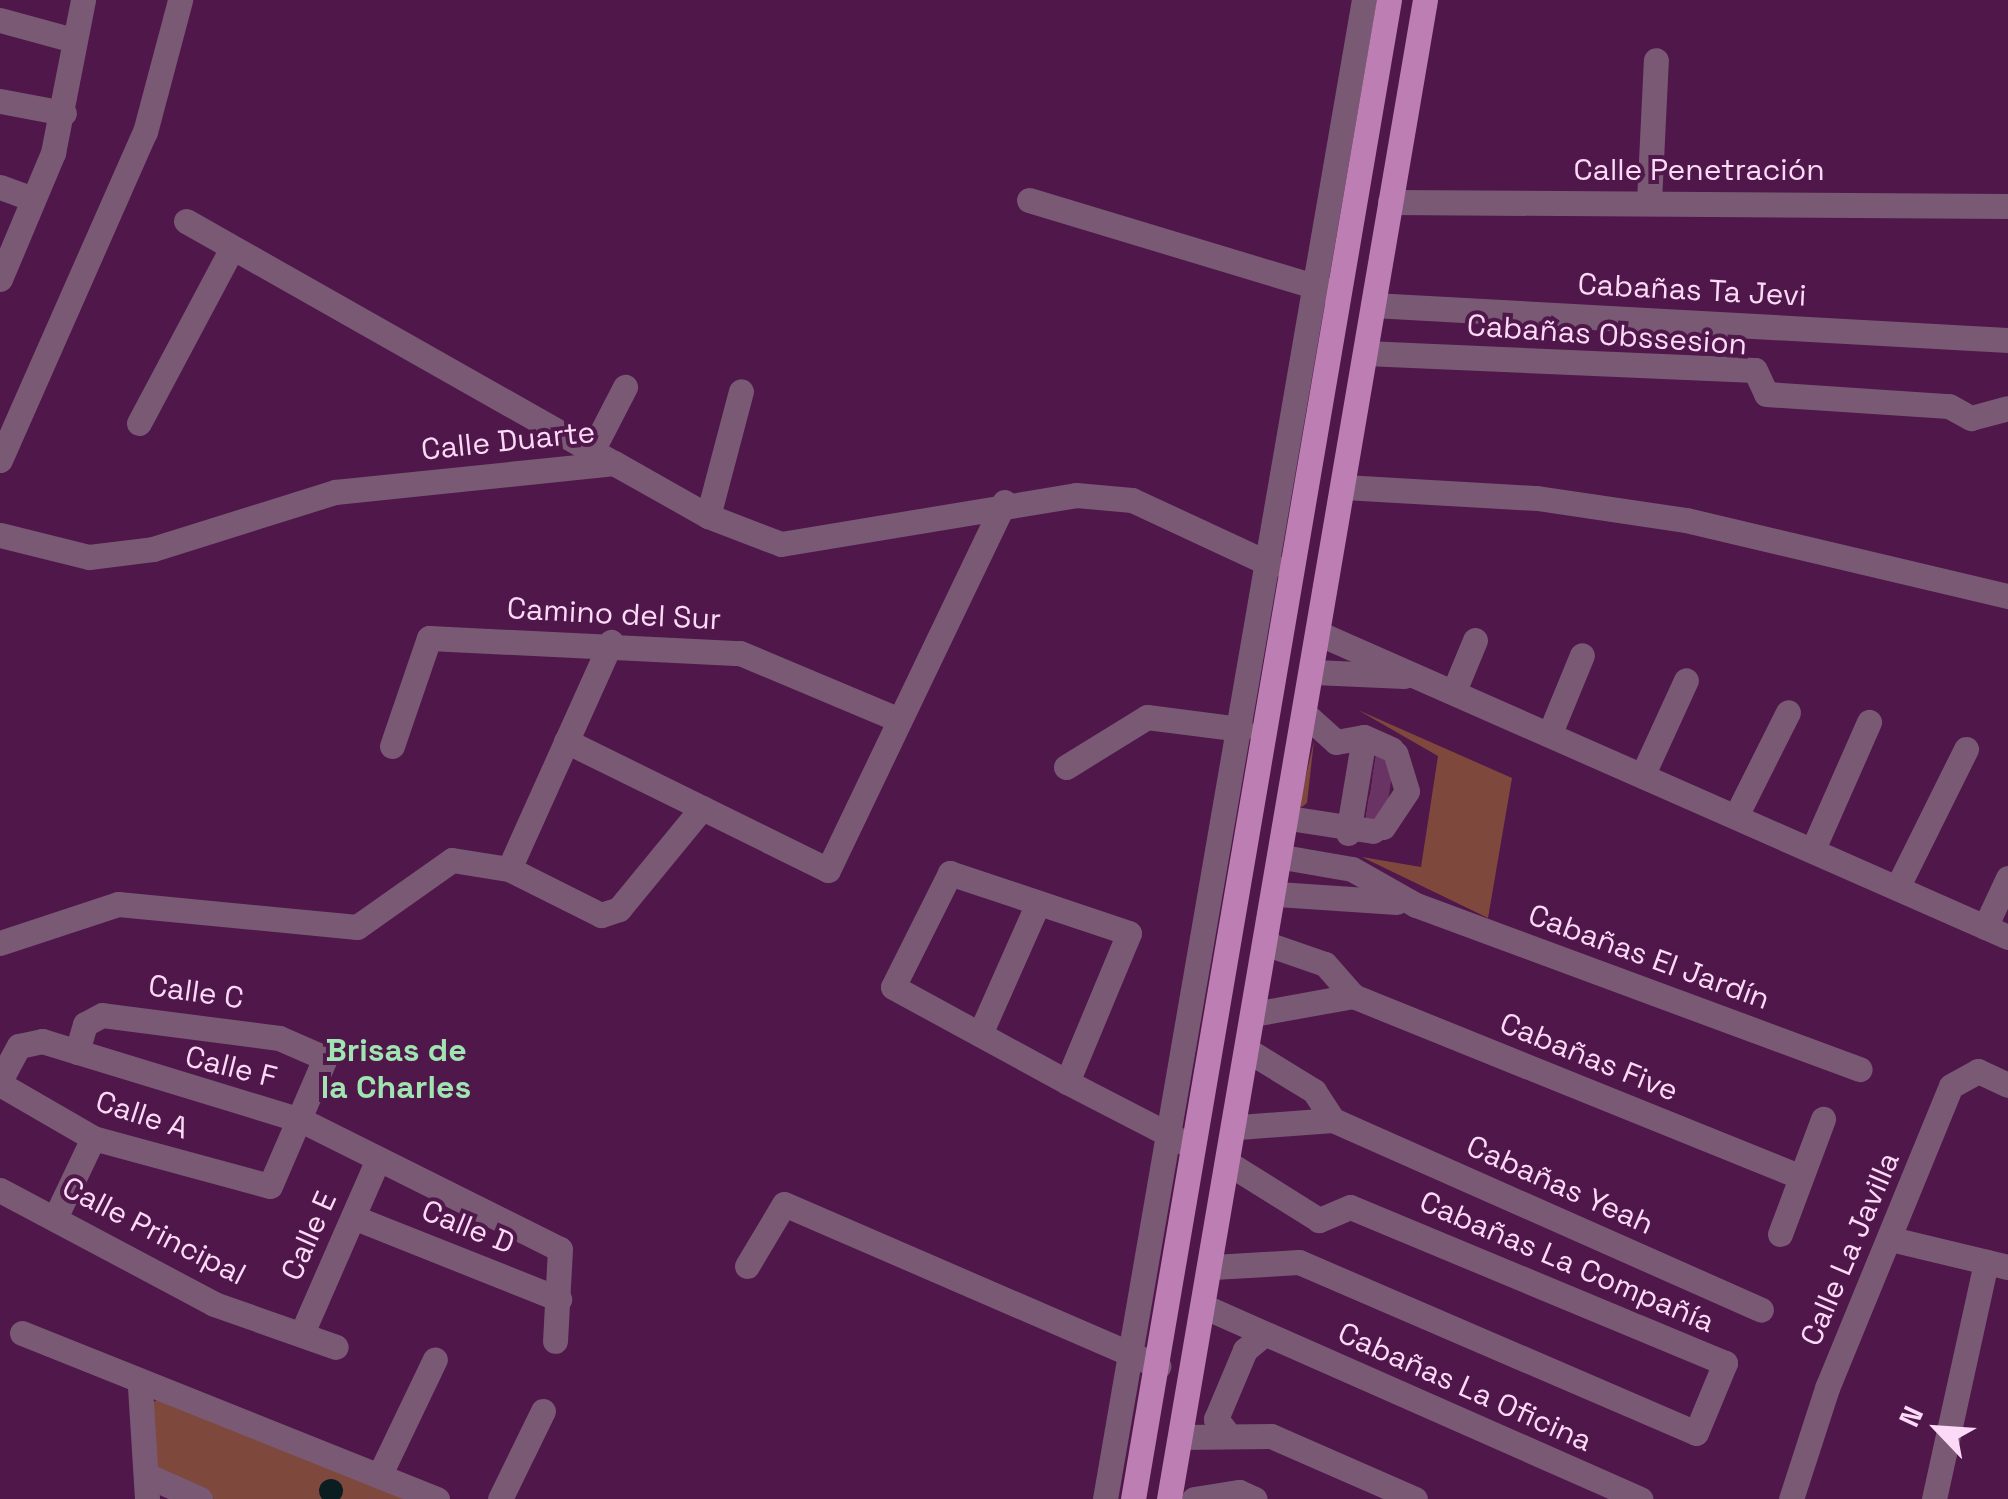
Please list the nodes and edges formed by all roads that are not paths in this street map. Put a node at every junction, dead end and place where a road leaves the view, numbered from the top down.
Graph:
1 (82, 0) edge
2 (180, 0) edge
3 (1364, 0) edge
4 (1390, 0) edge
5 (1425, 0) edge
6 (0, 20) edge
7 (73, 40) junction
8 (1656, 60) dead end
9 (0, 101) edge
10 (64, 113) junction
11 (0, 187) edge
12 (34, 200) junction
13 (1028, 200) dead end
14 (1390, 202) junction
15 (1649, 202) junction
16 (2008, 206) edge
17 (186, 221) dead end
18 (232, 248) junction
19 (0, 279) edge
20 (1327, 290) junction
21 (1373, 306) junction
22 (2008, 340) edge
23 (1364, 353) junction
24 (624, 387) dead end
25 (741, 390) dead end
26 (2008, 408) edge
27 (139, 424) dead end
28 (604, 456) junction
29 (0, 460) edge
30 (1344, 487) junction
31 (1004, 502) junction
32 (708, 516) junction
33 (0, 535) edge
34 (1262, 559) junction
35 (1292, 577) junction
36 (2008, 596) edge
37 (1320, 634) junction
38 (1476, 640) dead end
39 (611, 642) junction
40 (1582, 655) dead end
41 (1314, 672) junction
42 (1421, 676) junction
43 (1686, 680) dead end
44 (1454, 691) junction
45 (1788, 712) dead end
46 (1306, 715) junction
47 (900, 720) junction
48 (1869, 722) dead end
49 (1241, 729) junction
50 (1550, 734) junction
51 (566, 741) junction
52 (392, 746) dead end
53 (1966, 749) dead end
54 (1066, 767) dead end
55 (1643, 774) junction
56 (702, 808) junction
57 (1736, 816) junction
58 (1289, 818) junction
59 (1813, 849) junction
60 (1282, 857) junction
61 (509, 868) junction
62 (2008, 878) edge
63 (1898, 886) junction
64 (1277, 894) junction
65 (1038, 903) junction
66 (1416, 905) junction
67 (1996, 932) edge
68 (0, 944) edge
69 (1270, 945) junction
70 (1352, 996) junction
71 (1259, 1013) junction
72 (980, 1034) junction
73 (77, 1052) junction
74 (1252, 1053) junction
75 (1860, 1069) dead end
76 (0, 1082) edge
77 (1067, 1082) junction
78 (2008, 1085) edge
79 (1823, 1119) dead end
80 (301, 1120) junction
81 (1332, 1120) junction
82 (1239, 1126) junction
83 (1170, 1136) junction
84 (93, 1138) junction
85 (1198, 1150) junction
86 (376, 1164) junction
87 (1231, 1166) junction
88 (1802, 1177) junction
89 (0, 1190) edge
90 (56, 1216) junction
91 (353, 1217) junction
92 (1319, 1220) junction
93 (1780, 1234) dead end
94 (1891, 1239) junction
95 (1299, 1262) junction
96 (1997, 1265) edge
97 (747, 1266) dead end
98 (1212, 1267) junction
99 (559, 1298) junction
100 (1204, 1307) junction
101 (1761, 1310) dead end
102 (22, 1333) dead end
103 (302, 1333) junction
104 (1264, 1334) junction
105 (556, 1341) dead end
106 (336, 1347) dead end
107 (1127, 1352) junction
108 (435, 1359) dead end
109 (1158, 1366) junction
110 (140, 1387) junction
111 (544, 1411) dead end
112 (1227, 1433) junction
113 (1180, 1437) junction
114 (380, 1474) junction
115 (146, 1487) edge
116 (200, 1499) edge
117 (437, 1499) edge
118 (500, 1499) edge
119 (1104, 1499) edge
120 (1133, 1499) edge
121 (1169, 1499) edge
122 (1194, 1499) edge
123 (1255, 1499) edge
124 (1415, 1499) edge
125 (1641, 1499) edge
126 (1791, 1499) edge
127 (1934, 1499) edge

1 - 7 street
2 - 29 street
3 - 20 street
4 - 20 main road
5 - 14 main road
6 - 7 street
7 - 10 street
8 - 15 street
9 - 10 street
10 - 12 street
11 - 12 street
12 - 19 street
13 - 20 street
14 - 15 street, Calle Penetración
14 - 21 main road
15 - 16 street, Calle Penetración
17 - 18 street
18 - 27 street
18 - 28 street
20 - 34 street
20 - 35 main road
21 - 22 street, Cabañas Ta Jevi
21 - 23 main road
23 - 26 street, Cabañas Obssesion
23 - 30 main road
24 - 28 street
25 - 32 street
28 - 32 street, Calle Duarte
28 - 33 street, Calle Duarte
30 - 36 street
30 - 37 main road
31 - 32 street, Calle Duarte
31 - 34 street, Calle Duarte
31 - 47 street
34 - 35 street, Calle Duarte
34 - 49 street
35 - 85 main road
37 - 41 main road
37 - 42 street
38 - 44 street
39 - 47 street, Camino del Sur
39 - 51 street
39 - 52 street, Camino del Sur
40 - 50 street
41 - 42 street
41 - 46 main road
42 - 44 street
43 - 55 street
44 - 50 street
45 - 57 street
46 - 58 main road
46 - 58 street
47 - 56 street
48 - 59 street
49 - 54 street
49 - 83 street
50 - 55 street
51 - 56 street
51 - 61 street
53 - 63 street
55 - 57 street
56 - 61 street
57 - 59 street
58 - 60 main road
59 - 63 street
60 - 64 main road
60 - 66 street, Cabañas El Jardín
61 - 68 street
62 - 67 street
63 - 67 street
64 - 66 street, Cabañas El Jardín
64 - 69 main road
65 - 72 street
65 - 72 street
65 - 77 street
66 - 75 street, Cabañas El Jardín
69 - 70 street, Cabañas Five
69 - 71 main road
70 - 71 street
70 - 88 street, Cabañas Five
71 - 74 main road
72 - 77 street
73 - 76 street, Calle F
73 - 80 street, Calle F
73 - 80 street, Calle C
74 - 81 street, Cabañas Yeah
74 - 82 main road
76 - 84 street, Calle A
77 - 83 street
78 - 94 street, Calle La Javilla
79 - 88 street
80 - 84 street, Calle A
80 - 86 street, Calle F
81 - 82 street, Cabañas Yeah
81 - 101 street, Cabañas Yeah
82 - 87 main road
83 - 85 street
83 - 107 street
84 - 90 street
85 - 109 main road
86 - 91 street, Calle E
86 - 99 street, Calle F
87 - 92 street
87 - 98 main road
88 - 93 street
89 - 90 street, Calle Principal
90 - 103 street, Calle Principal
91 - 99 street, Calle D
91 - 103 street, Calle E
92 - 95 street
92 - 95 street, Cabañas La Compañía
94 - 96 street
94 - 126 street, Calle La Javilla
95 - 98 street, Cabañas La Compañía
96 - 127 street
97 - 107 street
98 - 100 main road
99 - 105 street
100 - 104 street, Cabañas La Oficina
100 - 113 main road
102 - 110 street
103 - 106 street, Calle Principal
104 - 112 street
104 - 125 street, Cabañas La Oficina
107 - 109 street
107 - 119 street
108 - 114 street
109 - 120 main road
110 - 114 street
110 - 115 street
111 - 118 street
112 - 113 street
112 - 124 street
113 - 121 main road
114 - 117 street
115 - 116 street
122 - 123 street

